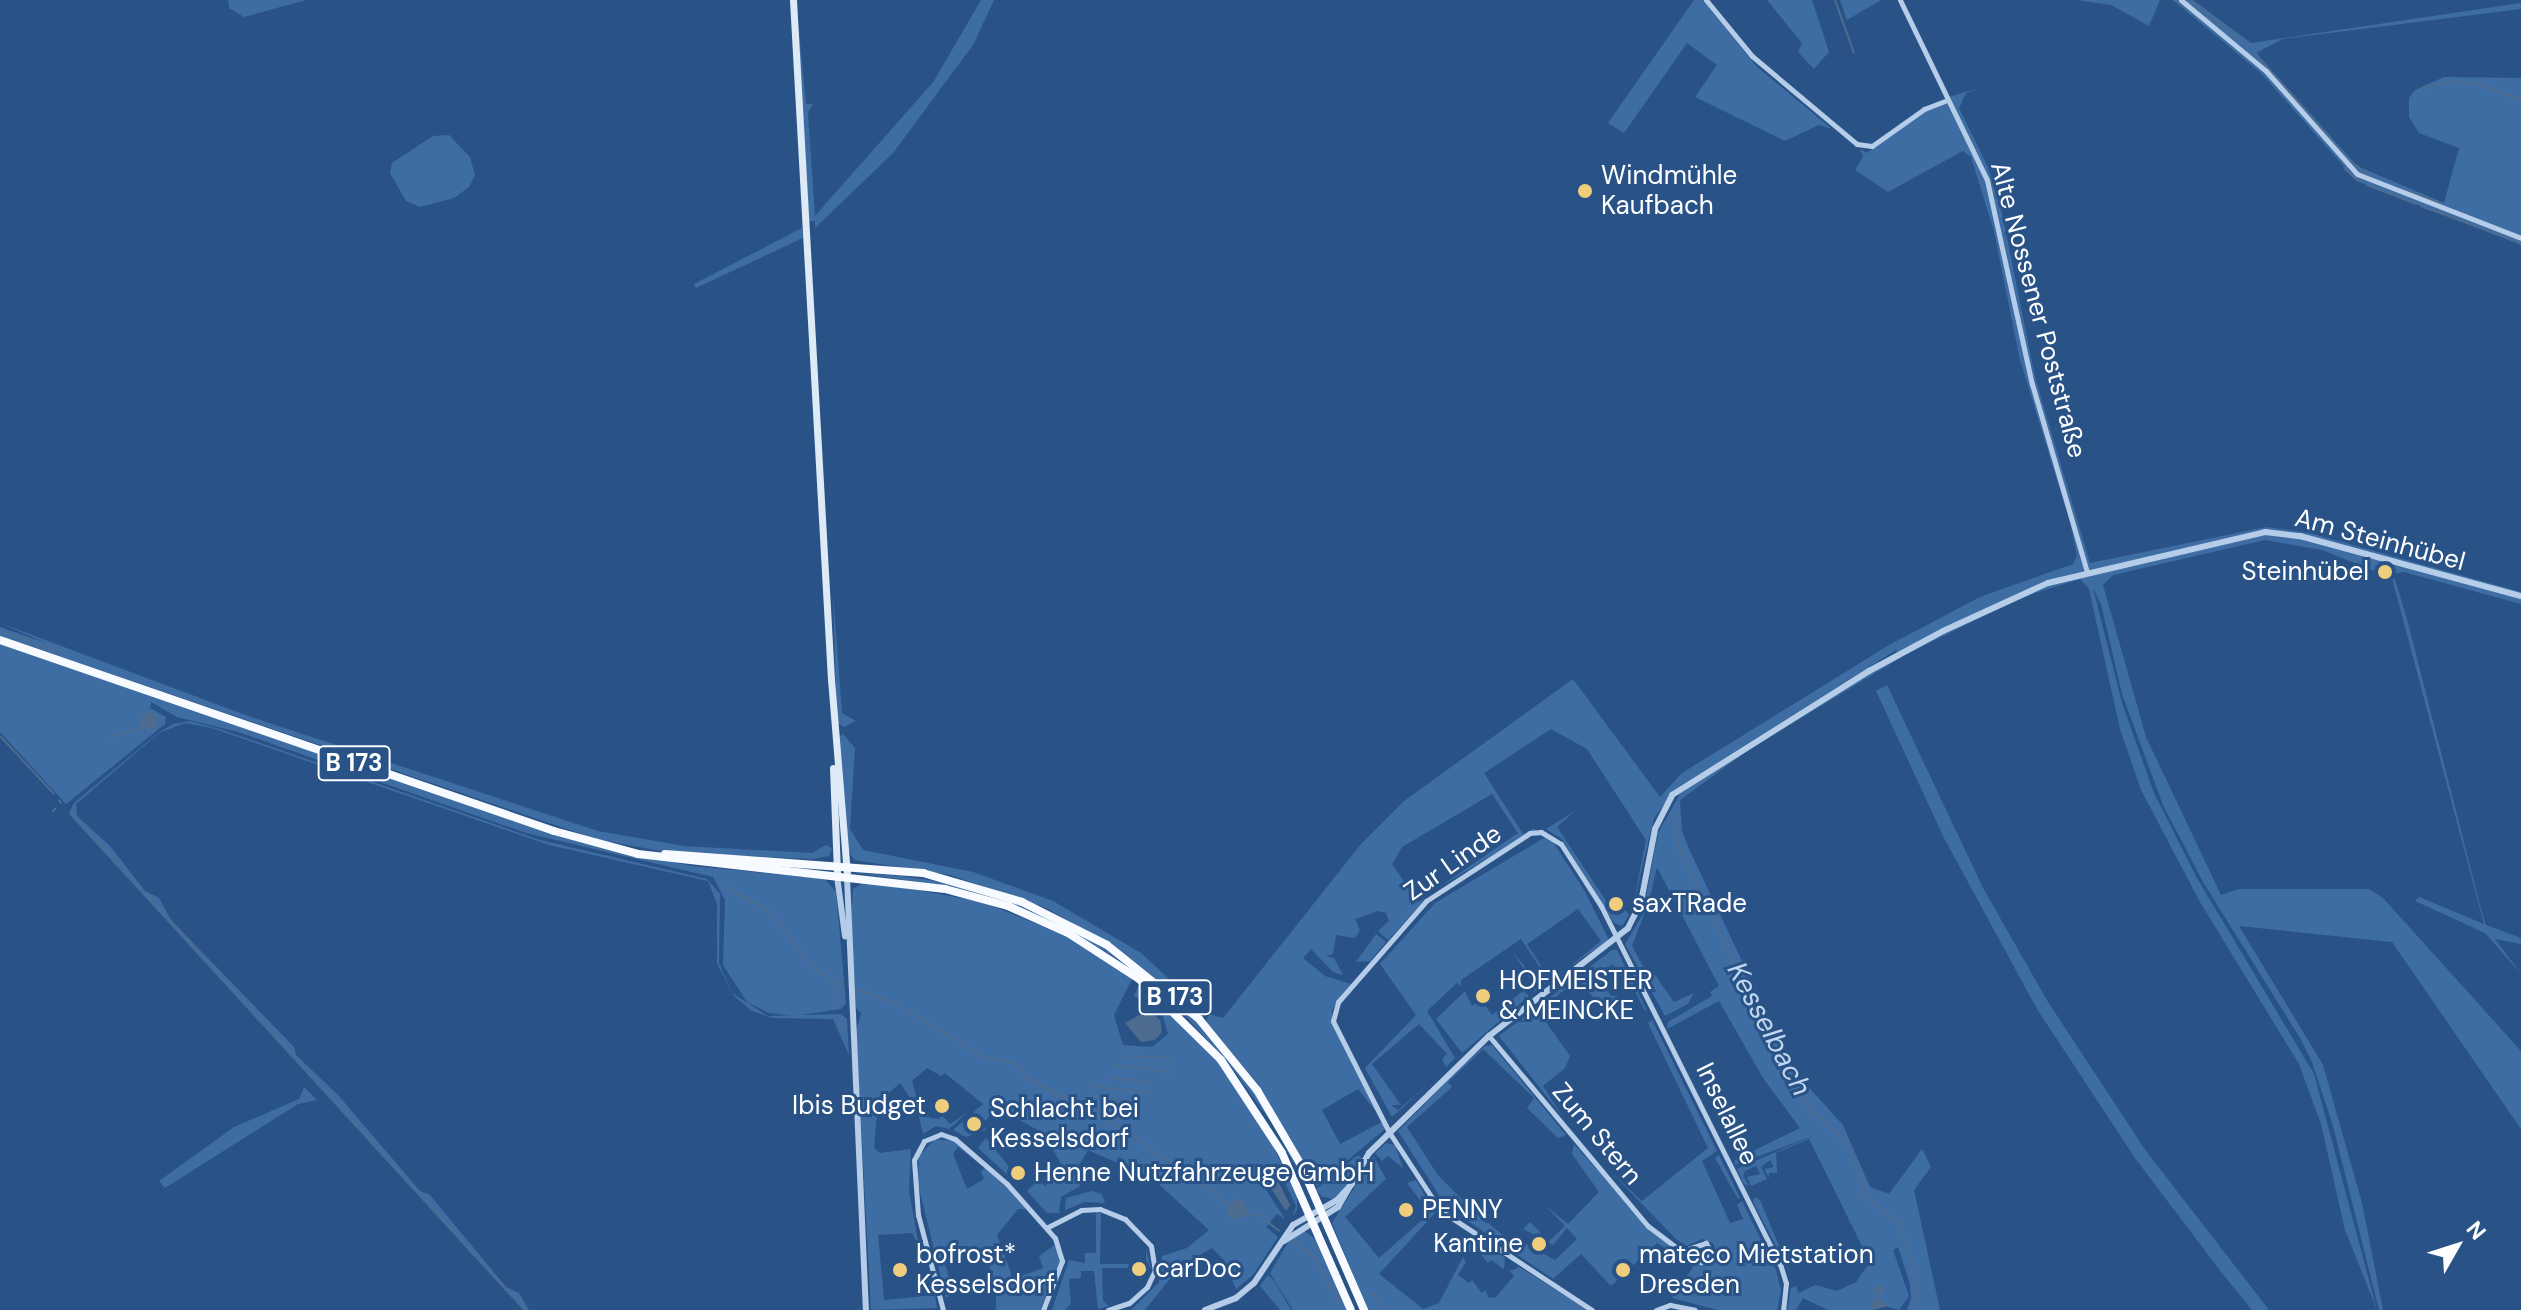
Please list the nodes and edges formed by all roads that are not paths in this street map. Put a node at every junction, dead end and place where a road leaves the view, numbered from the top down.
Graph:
1 (793, 0) edge
2 (1706, 0) edge
3 (1900, 0) edge
4 (2181, 0) edge
5 (1947, 100) junction
6 (2521, 238) edge
7 (2087, 572) junction
8 (2521, 596) edge
9 (0, 640) edge
10 (835, 746) junction
11 (617, 848) junction
12 (836, 864) junction
13 (846, 865) junction
14 (837, 876) junction
15 (847, 877) junction
16 (1617, 939) junction
17 (847, 944) junction
18 (1489, 1036) junction
19 (1389, 1132) junction
20 (1357, 1176) junction
21 (1320, 1208) junction
22 (1309, 1213) junction
23 (1324, 1218) junction
24 (1313, 1223) junction
25 (1048, 1227) junction
26 (1284, 1241) junction
27 (1681, 1251) junction
28 (866, 1310) edge
29 (943, 1310) edge
30 (1043, 1310) edge
31 (1108, 1310) edge
32 (1205, 1310) edge
33 (1351, 1310) edge
34 (1364, 1310) edge
35 (1592, 1310) edge
36 (1656, 1310) edge
37 (1695, 1310) edge
38 (1783, 1310) edge

1 - 10 main road
2 - 5 street
3 - 5 street, Alte Nossener Poststraße
4 - 6 street
5 - 7 street, Alte Nossener Poststraße
7 - 8 street, Am Steinhübel
7 - 16 street, Am Steinhübel
9 - 11 main road, B 173
10 - 12 main road
10 - 13 main road
11 - 12 main road, B 173
11 - 14 main road, B 173
12 - 13 main road, B 173
12 - 14 main road
13 - 15 main road
13 - 21 main road, B 173
14 - 15 main road, B 173
14 - 17 street
15 - 17 street
15 - 22 main road, B 173
16 - 18 street
16 - 19 street, Zur Linde
16 - 38 street, Inselallee
17 - 28 street
18 - 19 street
18 - 27 street, Zum Stern
19 - 20 street
19 - 35 street
20 - 21 street
20 - 23 street
21 - 22 street
21 - 23 main road, B 173
22 - 24 main road, B 173
22 - 26 street
23 - 24 street
23 - 34 main road, B 173
24 - 26 street
24 - 33 main road, B 173
25 - 29 street
25 - 30 street
25 - 31 street
26 - 32 street
27 - 27 street
36 - 37 street

